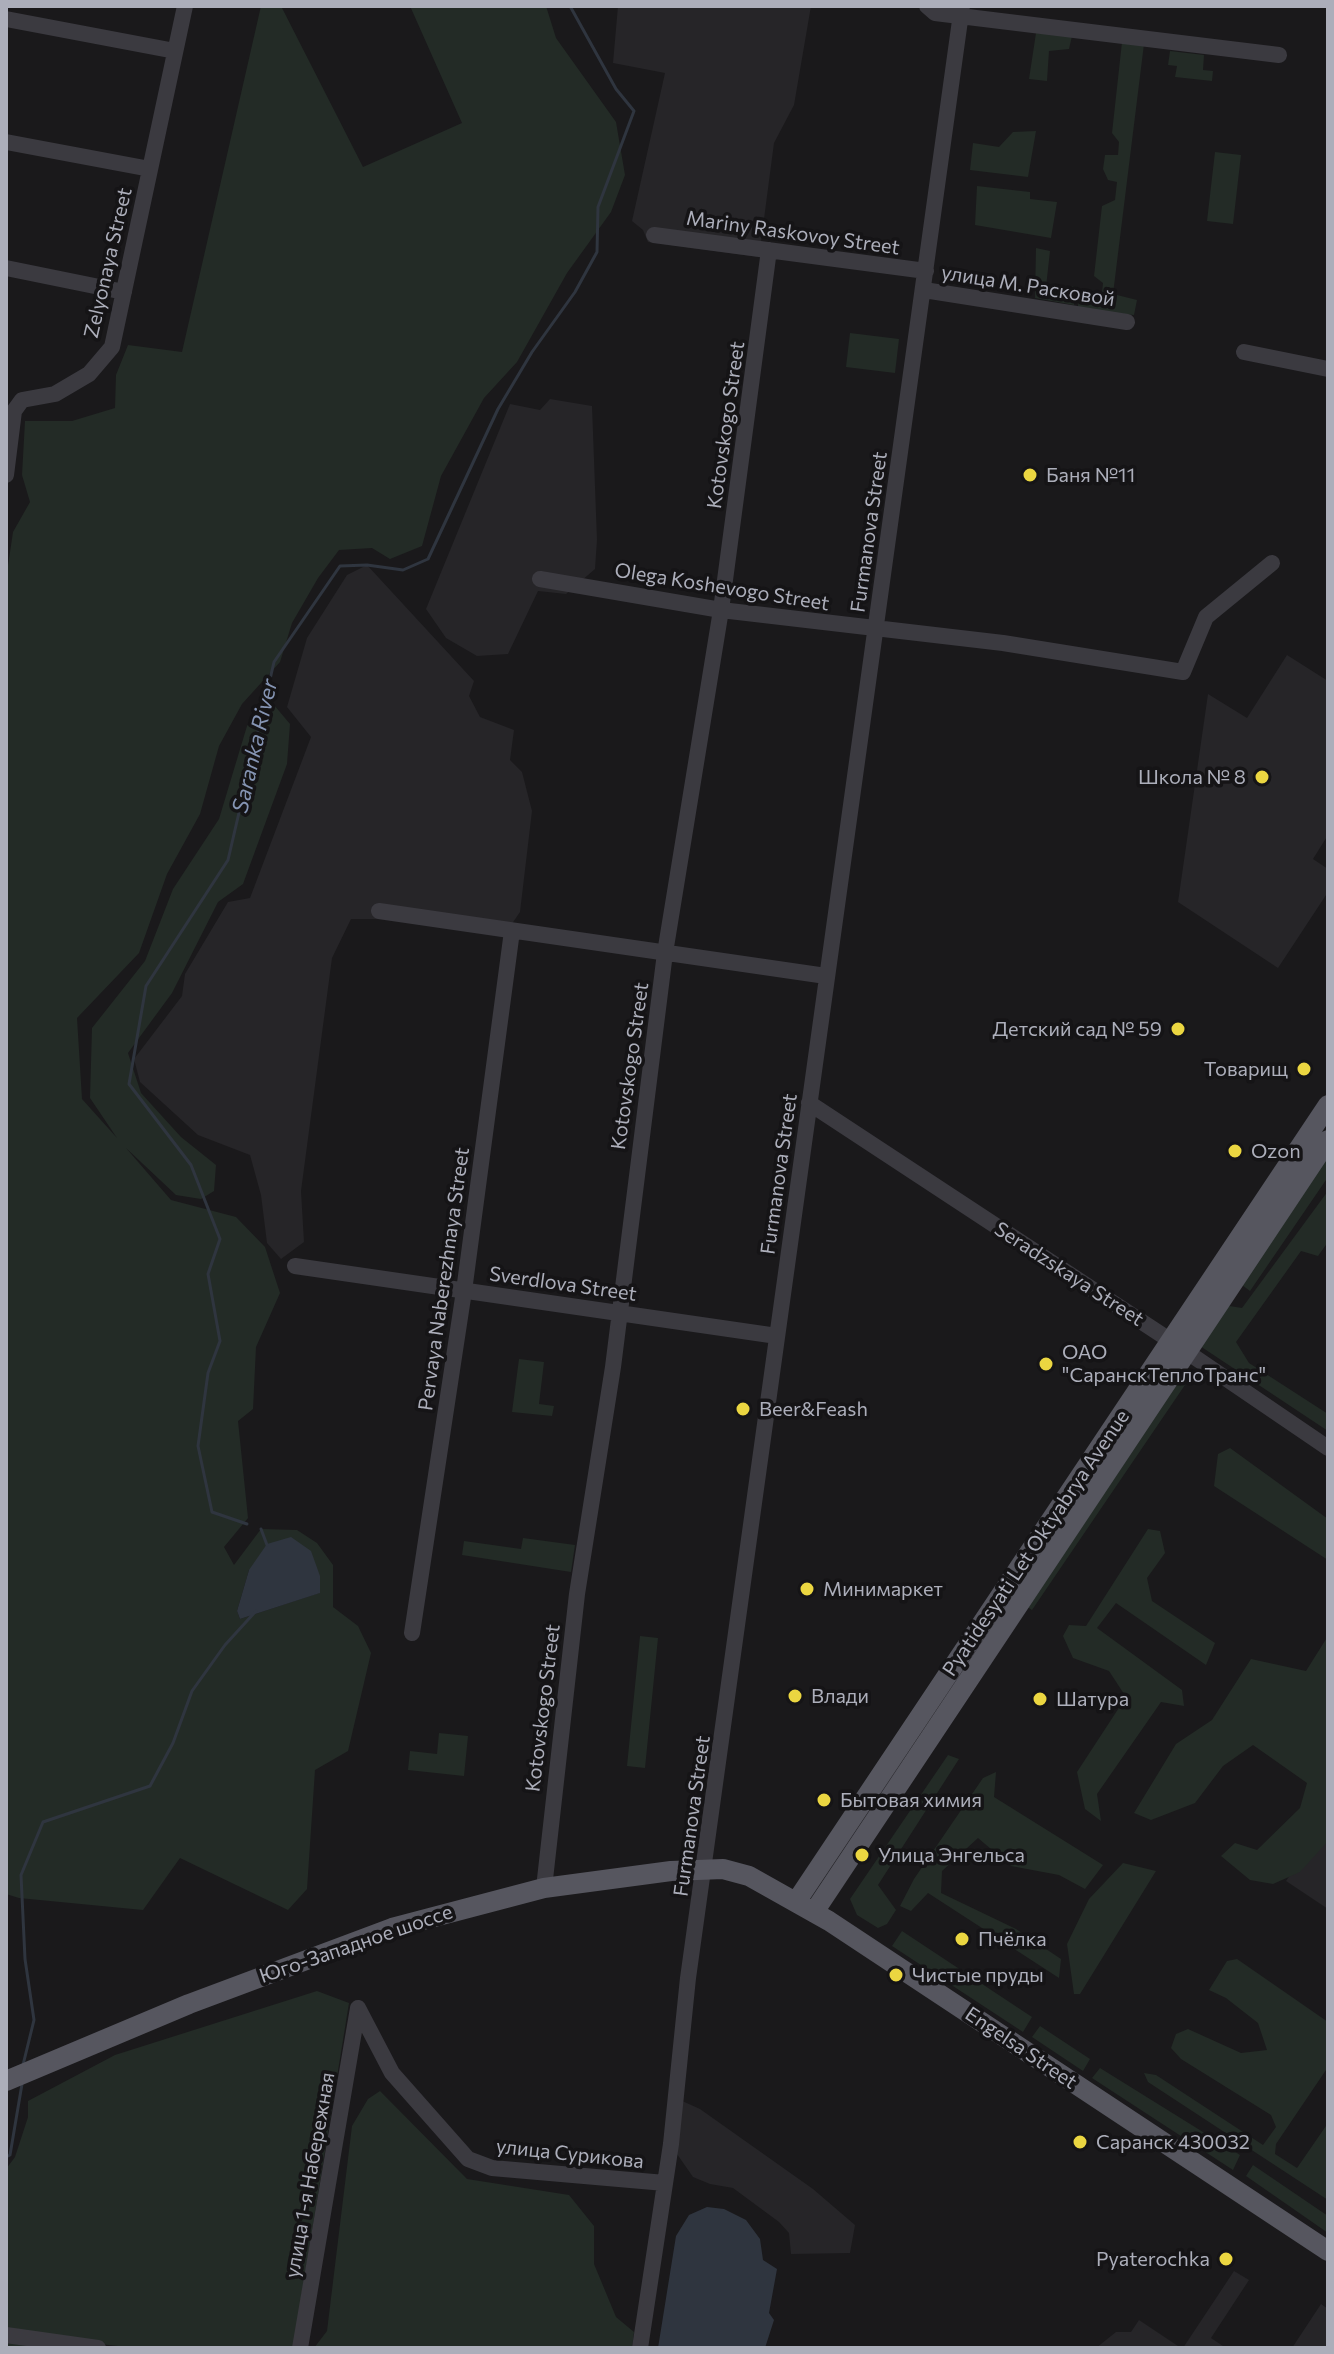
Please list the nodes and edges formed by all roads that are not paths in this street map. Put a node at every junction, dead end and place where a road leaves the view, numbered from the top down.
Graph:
1 (185, 6) edge
2 (927, 6) edge
3 (961, 11) edge
4 (6, 19) edge
5 (175, 51) junction
6 (1279, 55) dead end
7 (6, 142) edge
8 (150, 169) junction
9 (654, 235) dead end
10 (769, 250) junction
11 (6, 268) edge
12 (926, 271) junction
13 (924, 290) junction
14 (124, 292) junction
15 (1127, 322) dead end
16 (1244, 352) dead end
17 (1328, 369) edge
18 (14, 399) edge
19 (6, 475) edge
20 (1272, 563) dead end
21 (540, 579) dead end
22 (721, 610) junction
23 (875, 630) junction
24 (379, 911) dead end
25 (512, 931) junction
26 (665, 953) junction
27 (826, 976) junction
28 (809, 1103) junction
29 (1328, 1105) edge
30 (1328, 1140) edge
31 (295, 1266) dead end
32 (464, 1291) junction
33 (618, 1311) junction
34 (777, 1336) junction
35 (1179, 1347) junction
36 (1328, 1448) edge
37 (412, 1633) dead end
38 (705, 1869) junction
39 (544, 1888) junction
40 (805, 1907) junction
41 (358, 2008) joint
42 (14, 2078) edge
43 (665, 2183) junction
44 (1328, 2251) edge
45 (6, 2335) edge
46 (98, 2348) edge
47 (300, 2348) edge
48 (640, 2348) edge

1 - 5 street, Zelyonaya Street
2 - 3 street
3 - 6 street
3 - 12 street, Furmanova Street
4 - 5 street
5 - 8 street, Zelyonaya Street
7 - 8 street
8 - 14 street, Zelyonaya Street
9 - 10 street, Mariny Raskovoy Street
10 - 12 street, Mariny Raskovoy Street
10 - 22 street, Kotovskogo Street
11 - 14 street
12 - 13 street, Furmanova Street
13 - 15 street, улица М. Расковой
13 - 23 street, Furmanova Street
14 - 18 street, Zelyonaya Street
16 - 17 street
18 - 19 street, Zelyonaya Street
20 - 23 street, Olega Koshevogo Street
21 - 22 street, Olega Koshevogo Street
22 - 23 street, Olega Koshevogo Street
22 - 26 street, Kotovskogo Street
23 - 27 street, Furmanova Street
24 - 25 street
25 - 26 street
25 - 32 street, Pervaya Naberezhnaya Street
26 - 27 street
26 - 33 street, Kotovskogo Street
27 - 28 street, Furmanova Street
28 - 34 street, Furmanova Street
28 - 35 street, Seradzskaya Street
29 - 35 main road, Pyatidesyati Let Oktyabrya Avenue
30 - 35 main road, Pyatidesyati Let Oktyabrya Avenue
31 - 32 street, Sverdlova Street
32 - 33 street, Sverdlova Street
32 - 37 street, Pervaya Naberezhnaya Street
33 - 34 street, Sverdlova Street
33 - 39 street, Kotovskogo Street
34 - 38 street, Furmanova Street
35 - 36 street, Seradzskaya Street
35 - 40 main road, Pyatidesyati Let Oktyabrya Avenue
38 - 39 main road, Юго-Западное шоссе
38 - 40 main road, Engelsa Street
38 - 43 street, Furmanova Street
39 - 42 main road, Юго-Западное шоссе
40 - 44 main road, Engelsa Street
41 - 43 street, улица Сурикова
41 - 47 street, улица 1-я Набережная
43 - 48 street, Furmanova Street
45 - 46 street

